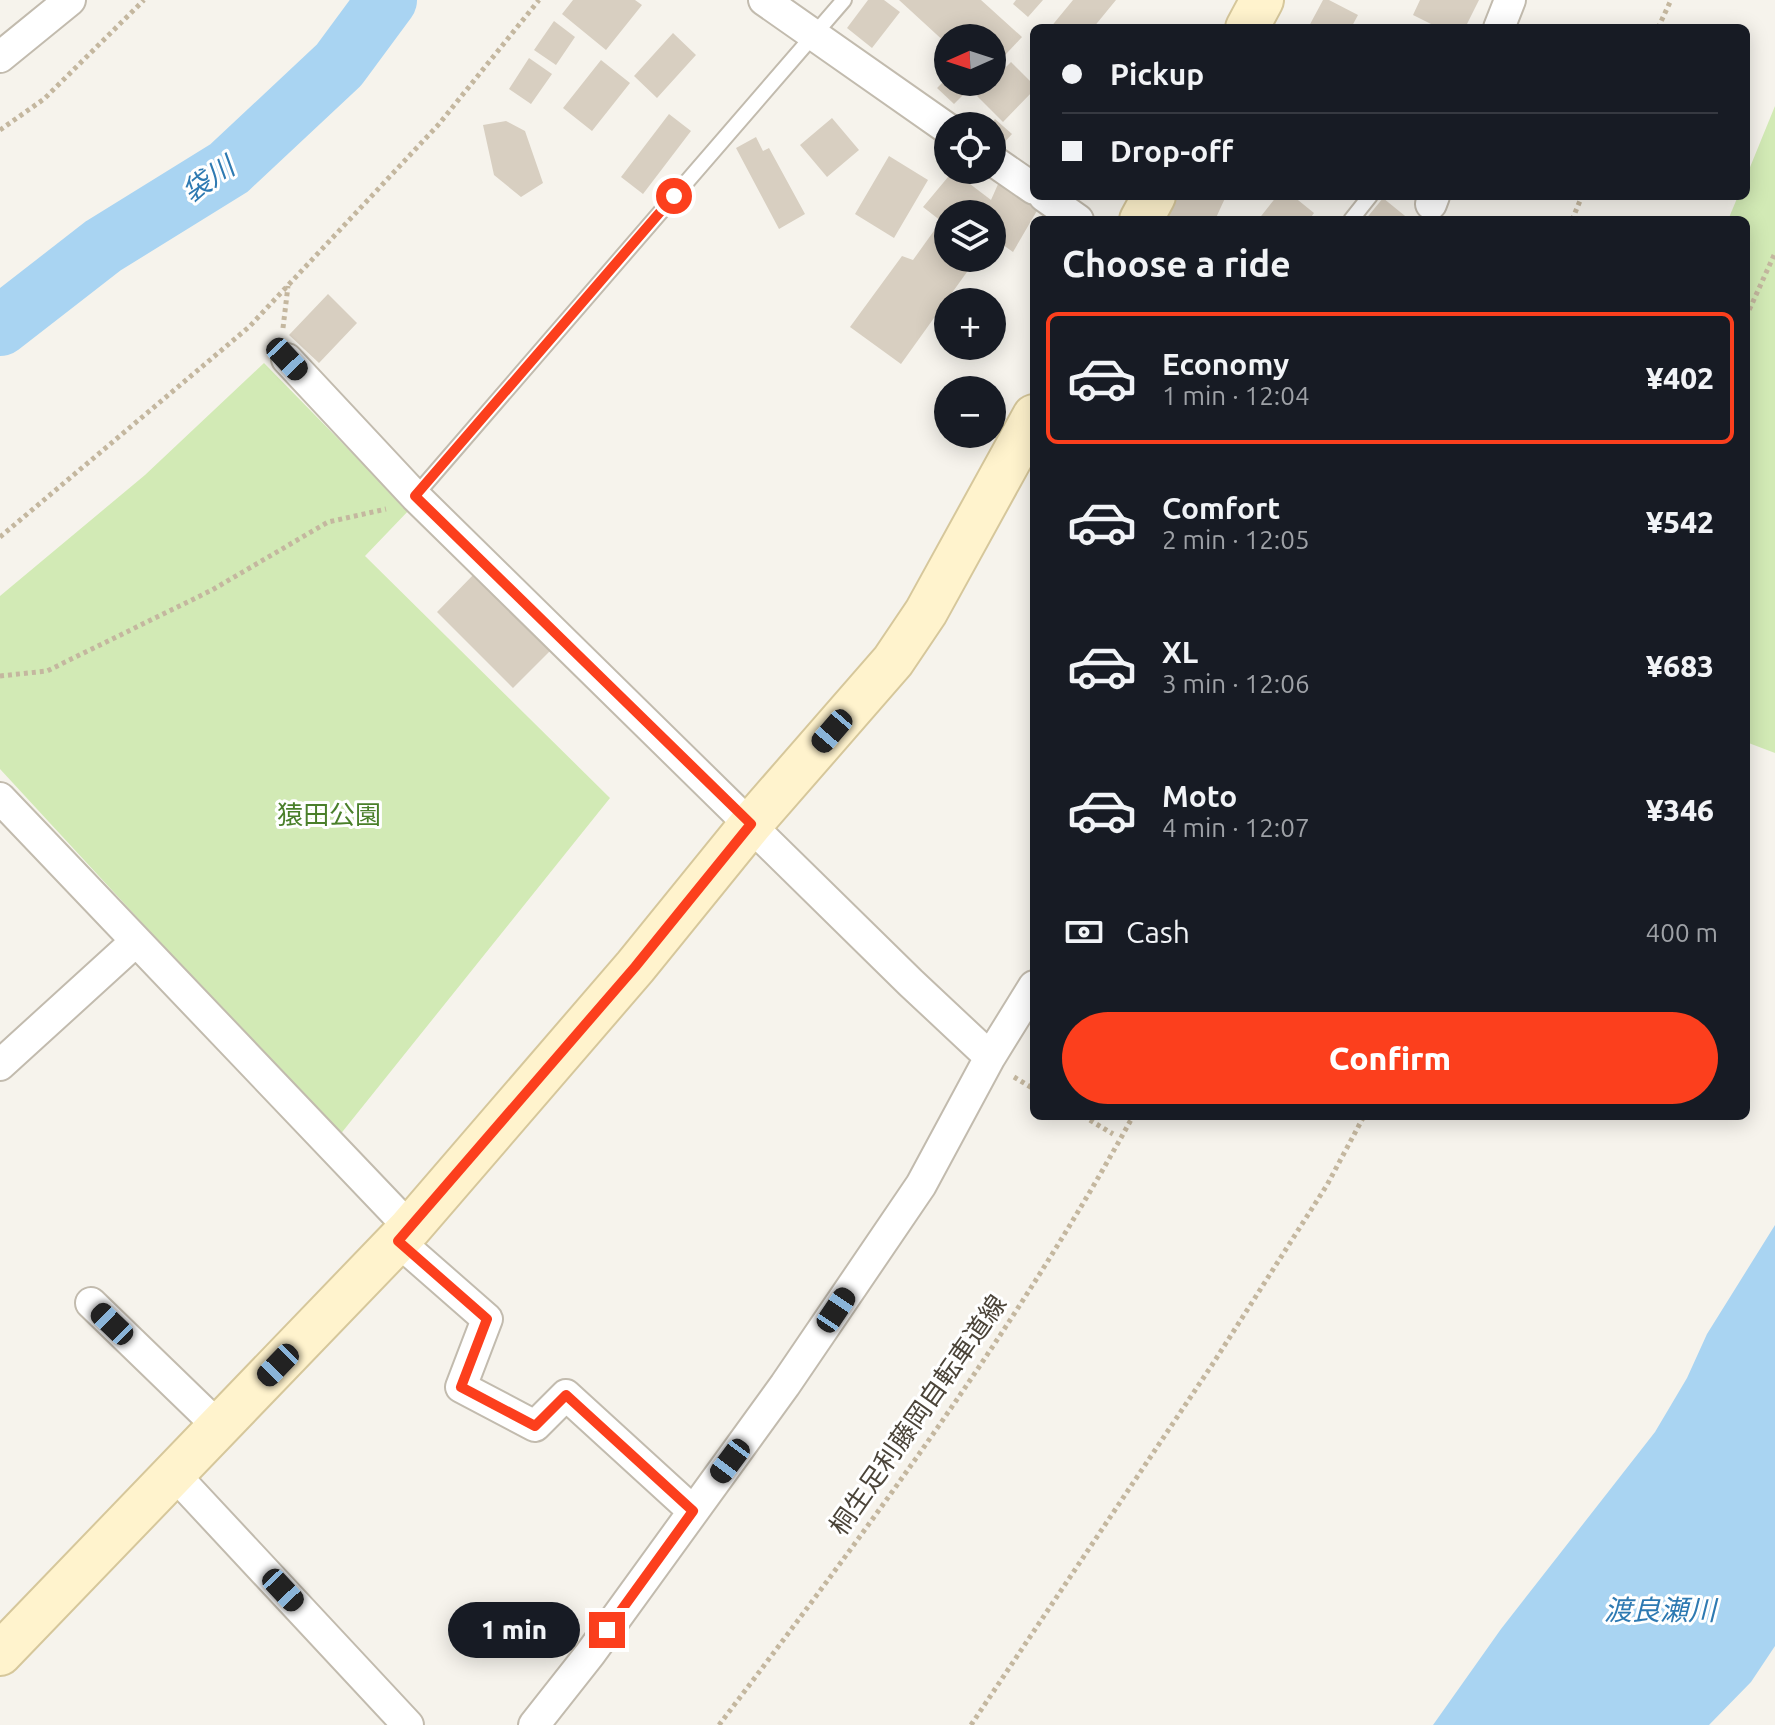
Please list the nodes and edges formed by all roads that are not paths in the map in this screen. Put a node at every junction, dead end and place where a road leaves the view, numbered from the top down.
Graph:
1 (70, 0) edge
2 (764, 0) edge
3 (844, 0) edge
4 (1262, 0) edge
5 (1510, 0) edge
6 (1249, 24) edge
7 (1501, 24) edge
8 (813, 35) junction
9 (0, 57) edge
10 (934, 119) edge
11 (1006, 170) edge
12 (1030, 186) edge
13 (1050, 200) edge
14 (1367, 200) edge
15 (1072, 216) edge
16 (1354, 216) edge
17 (287, 359) road end
18 (1030, 423) edge
19 (415, 496) junction
20 (0, 798) edge
21 (751, 824) junction
22 (135, 942) junction
23 (1030, 992) edge
24 (990, 1057) junction
25 (0, 1065) edge
26 (404, 1234) junction
27 (91, 1303) dead end
28 (219, 1427) junction
29 (174, 1474) junction
30 (693, 1511) junction
31 (0, 1654) edge
32 (408, 1725) edge
33 (534, 1725) edge

1 - 9 street
2 - 8 street
3 - 8 lane
4 - 6 street
5 - 7 street
8 - 10 street
8 - 19 lane
11 - 12 street
13 - 15 street
14 - 16 lane
17 - 19 street
18 - 21 street
19 - 21 street
20 - 22 street
21 - 24 street
21 - 26 street
22 - 25 street
22 - 26 street
23 - 24 street
24 - 30 street
26 - 28 street
26 - 30 street
27 - 28 street
28 - 29 street
29 - 31 street
29 - 32 street
30 - 33 street

